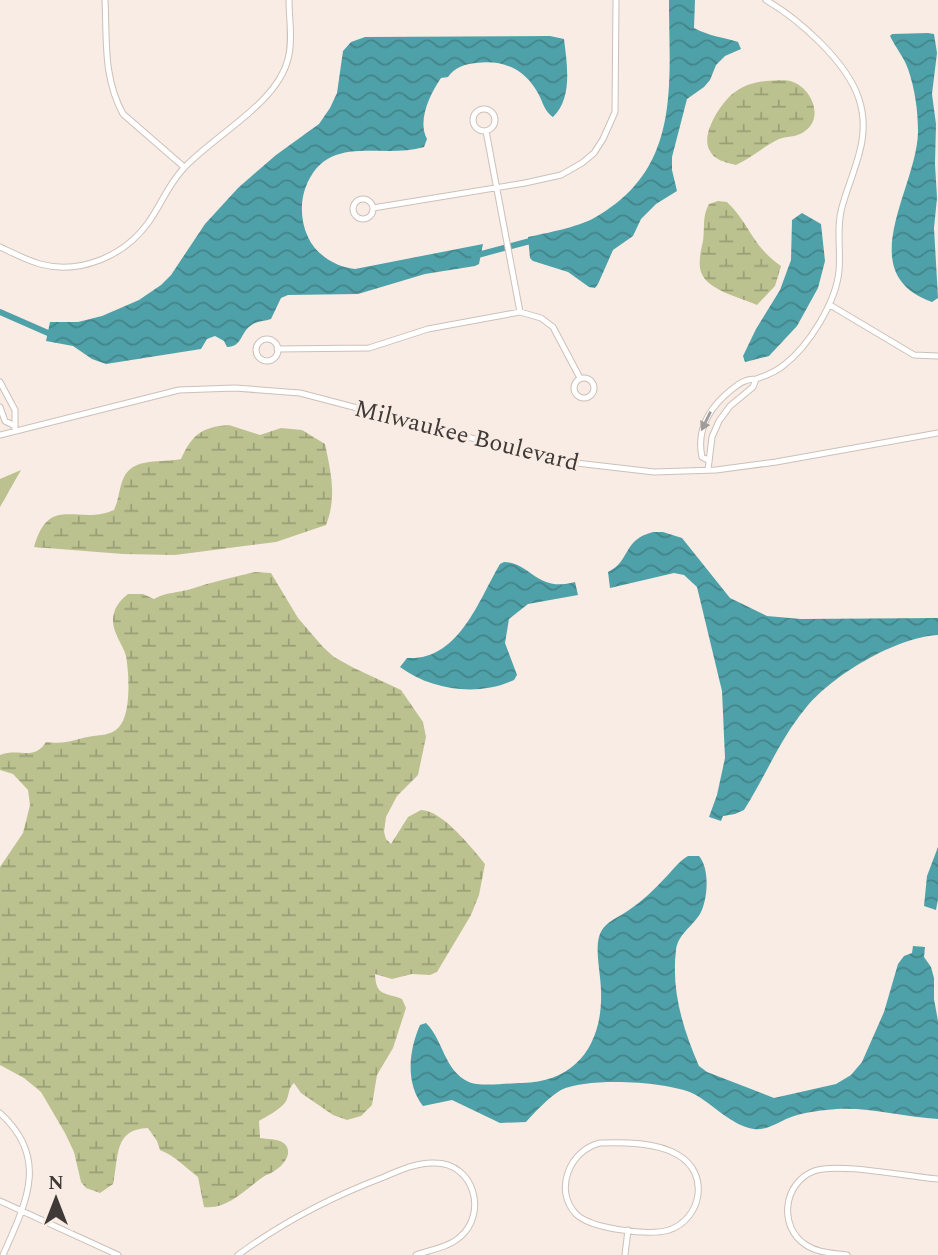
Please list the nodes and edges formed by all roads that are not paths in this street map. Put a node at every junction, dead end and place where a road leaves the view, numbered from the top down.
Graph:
1 (105, 0) edge
2 (289, 0) edge
3 (616, 0) edge
4 (766, 0) edge
5 (781, 0) edge
6 (776, 6) junction
7 (486, 131) junction
8 (184, 167) junction
9 (498, 189) junction
10 (373, 208) dead end
11 (0, 247) edge
12 (830, 305) junction
13 (520, 312) junction
14 (277, 349) junction
15 (938, 356) edge
16 (580, 379) dead end
17 (755, 379) junction
18 (0, 383) edge
19 (722, 397) junction
20 (730, 406) junction
21 (0, 407) edge
22 (14, 428) junction
23 (938, 433) edge
24 (0, 435) edge
25 (708, 460) junction
26 (708, 470) junction
27 (0, 1113) edge
28 (938, 1179) edge
29 (0, 1201) edge
30 (22, 1211) junction
31 (628, 1230) junction
32 (4, 1255) edge
33 (118, 1255) edge
34 (238, 1255) edge
35 (416, 1255) edge
36 (625, 1255) edge
37 (847, 1255) edge

1 - 8 street
2 - 8 street
3 - 9 street
4 - 6 street
5 - 6 street
6 - 12 street
7 - 7 street
7 - 9 street
8 - 11 street
9 - 10 street
9 - 13 street
12 - 15 street
12 - 17 street
13 - 14 street
13 - 16 street
14 - 14 street
17 - 19 street
17 - 20 street
18 - 22 street
19 - 20 street
19 -> 25 street
20 - 25 street
21 - 22 street
22 - 24 street, Milwaukee Boulevard
22 - 26 street, Milwaukee Boulevard
23 - 26 street, Milwaukee Boulevard
25 - 26 street
27 - 30 street
28 - 37 street
29 - 30 street
30 - 32 street
30 - 33 street
31 - 31 street
31 - 36 street
34 - 35 street

